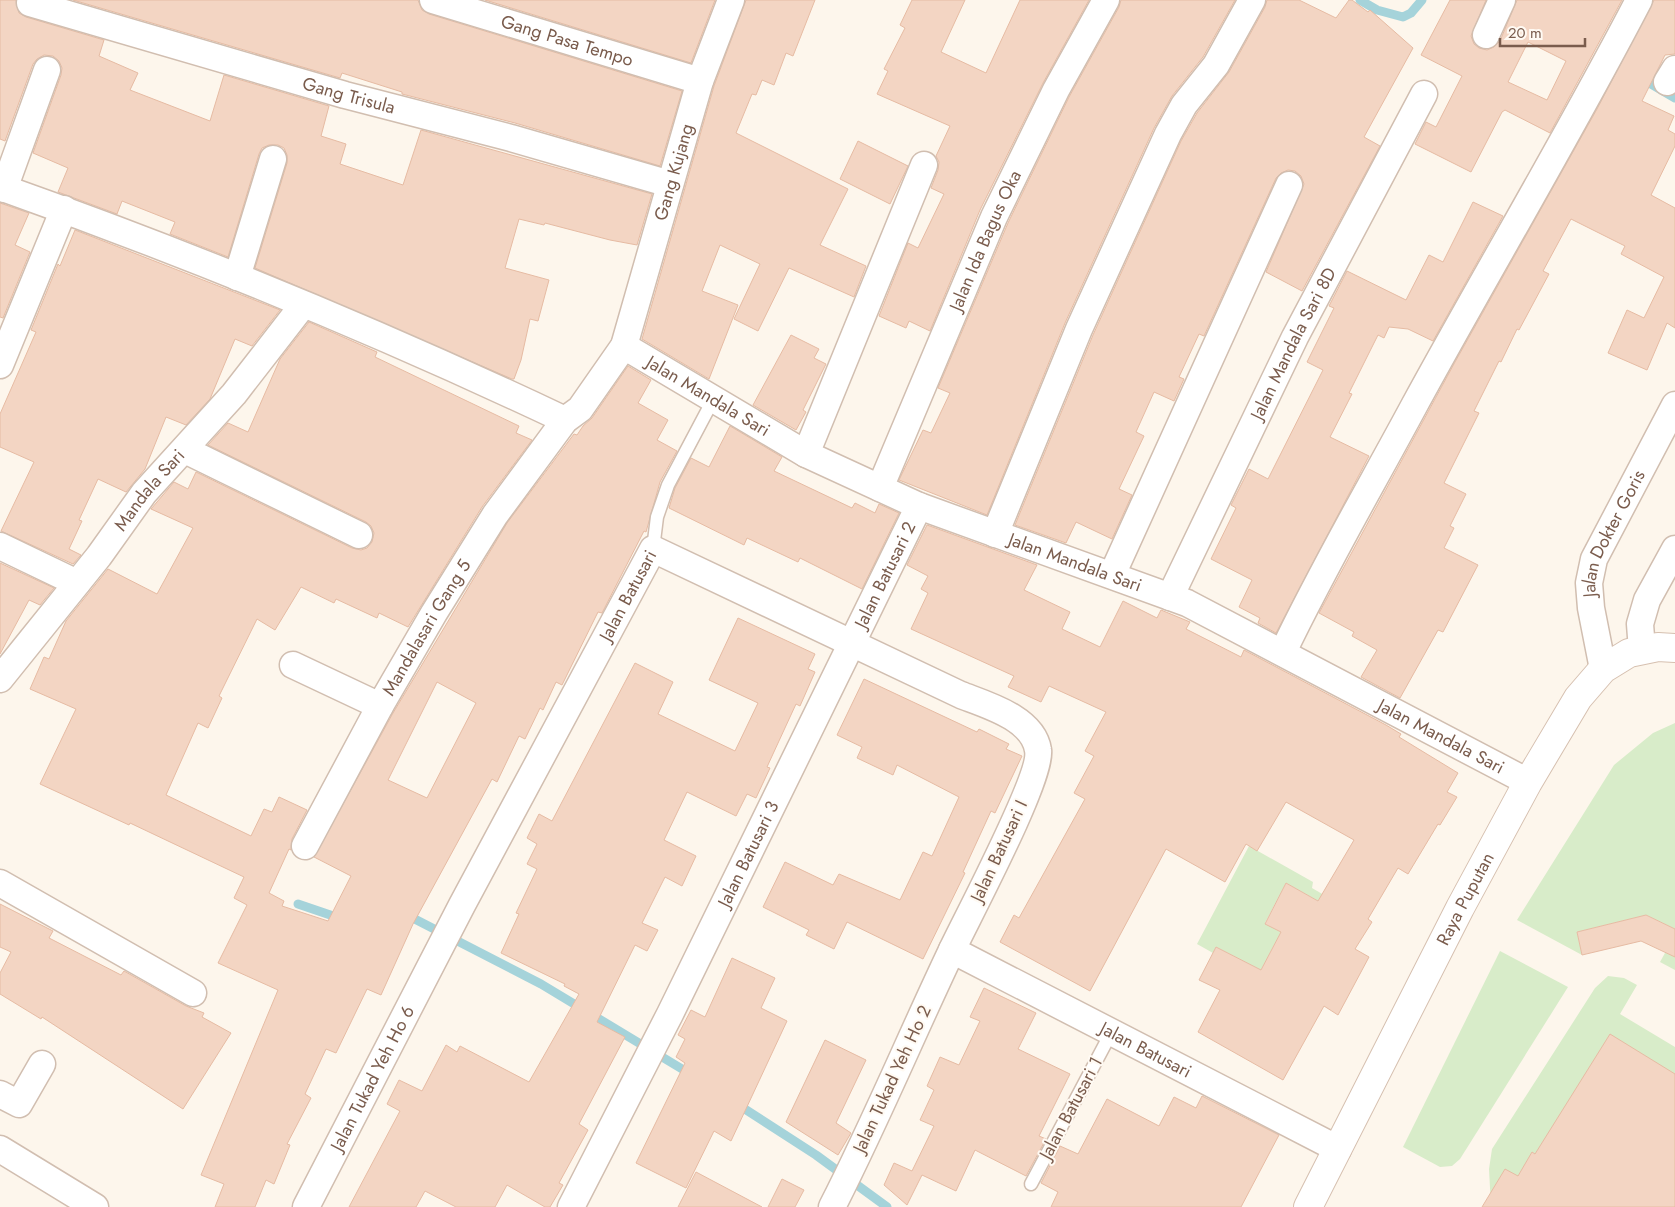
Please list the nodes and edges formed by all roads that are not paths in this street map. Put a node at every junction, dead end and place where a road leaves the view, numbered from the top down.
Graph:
1 (434, 0) edge
2 (732, 0) edge
3 (1106, 0) edge
4 (1252, 0) edge
5 (1639, 0) edge
6 (30, 3) dead end
7 (47, 70) dead end
8 (700, 81) junction
9 (1424, 94) dead end
10 (273, 159) dead end
11 (924, 165) dead end
12 (670, 184) junction
13 (1289, 185) dead end
14 (2, 188) edge
15 (64, 209) junction
16 (237, 277) junction
17 (303, 305) junction
18 (624, 346) junction
19 (0, 364) edge
20 (713, 400) junction
21 (1675, 405) edge
22 (565, 420) junction
23 (185, 450) junction
24 (806, 454) junction
25 (880, 488) junction
26 (919, 506) junction
27 (995, 534) junction
28 (360, 535) dead end
29 (0, 546) edge
30 (653, 548) junction
31 (1675, 549) edge
32 (1112, 574) junction
33 (77, 583) junction
34 (1170, 596) junction
35 (852, 643) junction
36 (1675, 648) edge
37 (1642, 650) junction
38 (1283, 652) junction
39 (293, 665) dead end
40 (1602, 669) junction
41 (0, 679) edge
42 (380, 706) junction
43 (1038, 749) joint
44 (1528, 782) junction
45 (305, 846) dead end
46 (0, 884) edge
47 (439, 950) joint
48 (952, 950) junction
49 (193, 993) dead end
50 (1111, 1033) junction
51 (42, 1064) dead end
52 (0, 1094) edge
53 (0, 1149) edge
54 (1338, 1149) junction
55 (1031, 1184) dead end
56 (834, 1203) edge
57 (95, 1207) edge
58 (306, 1207) edge
59 (571, 1207) edge
60 (1308, 1207) edge

1 - 8 street, Gang Pasa Tempo
2 - 8 street, Gang Kujang
3 - 25 street, Jalan Ida Bagus Oka
4 - 27 street
5 - 38 street
6 - 12 street, Gang Trisula
7 - 14 street
8 - 12 street, Gang Kujang
9 - 34 street, Jalan Mandala Sari 8D
10 - 16 street
11 - 24 street
12 - 18 street, Gang Kujang
13 - 32 street
14 - 15 street
15 - 16 street
15 - 19 street
16 - 17 street
17 - 22 street
17 - 23 street, Mandala Sari
18 - 20 street, Jalan Mandala Sari
18 - 22 street
20 - 24 street, Jalan Mandala Sari
20 - 30 lane
21 - 40 street, Jalan Dokter Goris
22 - 42 street, Mandalasari Gang 5
23 - 28 street
23 - 33 street, Mandala Sari
24 - 25 street, Jalan Mandala Sari
25 - 26 street, Jalan Mandala Sari
26 - 27 street, Jalan Mandala Sari
26 - 35 street, Jalan Batusari 2
27 - 32 street, Jalan Mandala Sari
29 - 33 street
30 - 35 street, Jalan Batusari
30 - 47 street, Jalan Batusari
31 - 37 street
32 - 34 street, Jalan Mandala Sari
33 - 41 street, Mandala Sari
34 - 38 street, Jalan Mandala Sari
35 - 43 street, Jalan Batusari
35 - 59 street, Jalan Batusari 3
36 - 37 main road, Raya Puputan
37 - 40 main road, Raya Puputan
38 - 44 street, Jalan Mandala Sari
39 - 42 street
40 - 44 main road, Raya Puputan
42 - 45 street, Mandalasari Gang 5
43 - 48 street, Jalan Batusari I
44 - 54 main road, Raya Puputan
46 - 49 street
47 - 58 street, Jalan Tukad Yeh Ho 6
48 - 50 street, Jalan Batusari
48 - 56 street, Jalan Tukad Yeh Ho 2
50 - 54 street, Jalan Batusari
50 - 55 lane, Jalan Batusari 1
51 - 52 street
53 - 57 street
54 - 60 main road, Raya Puputan

